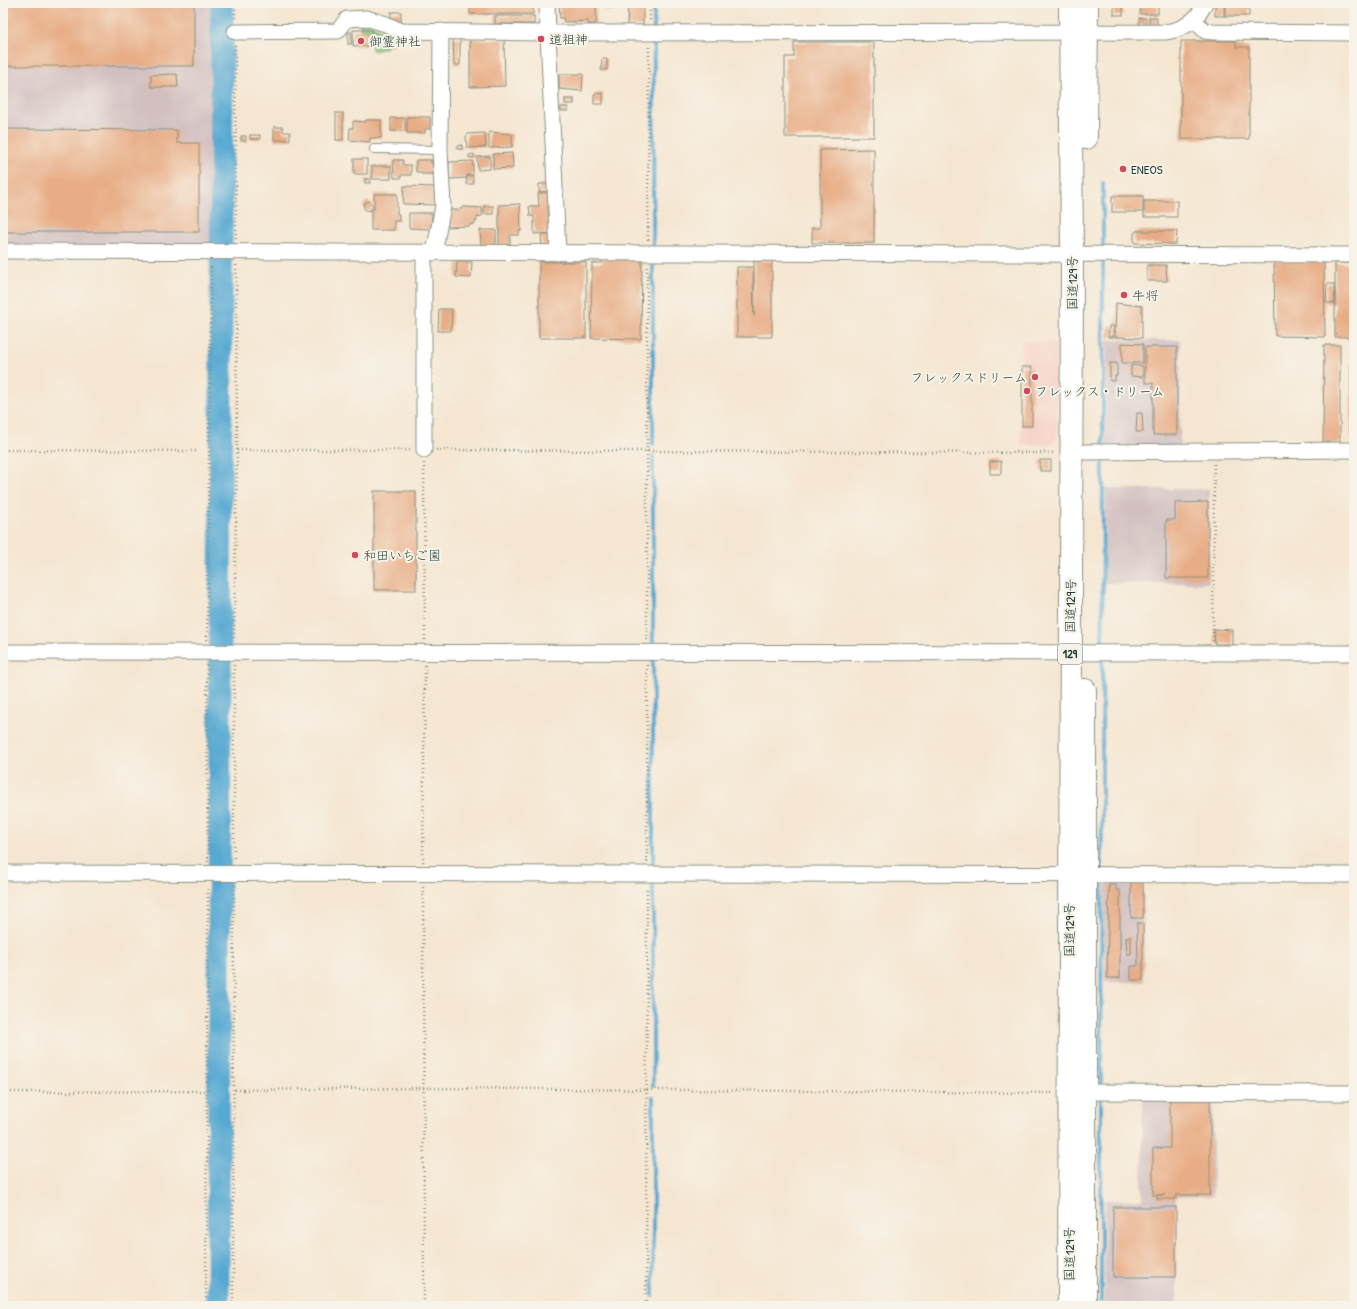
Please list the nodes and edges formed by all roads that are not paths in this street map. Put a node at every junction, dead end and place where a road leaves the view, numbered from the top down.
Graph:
1 (547, 3) edge
2 (1070, 3) edge
3 (1087, 3) edge
4 (1205, 3) edge
5 (1194, 20) junction
6 (441, 31) junction
7 (235, 32) road end
8 (548, 33) junction
9 (1078, 33) junction
10 (1354, 33) edge
11 (374, 149) dead end
12 (440, 150) junction
13 (3, 251) edge
14 (429, 253) junction
15 (558, 253) junction
16 (1091, 253) junction
17 (1354, 255) edge
18 (424, 450) road end
19 (1354, 450) edge
20 (1091, 452) junction
21 (3, 652) edge
22 (1091, 653) junction
23 (1354, 653) edge
24 (3, 873) edge
25 (1090, 874) junction
26 (1354, 875) edge
27 (1090, 1093) junction
28 (1354, 1093) edge
29 (1069, 1306) edge
30 (1085, 1306) edge

1 - 8 street
2 - 9 highway, 国道129号 / 129
3 - 9 highway, 国道129号 / 129
4 - 5 street
5 - 9 street
5 - 10 street
6 - 7 street
6 - 8 street
6 - 12 street
8 - 9 street
8 - 15 street
9 - 16 highway, 国道129号 / 129
11 - 12 lane
12 - 14 street
13 - 14 street
14 - 15 street
14 - 18 street
15 - 16 street
16 - 17 street
16 - 20 highway, 国道129号 / 129
19 - 20 street
20 - 22 highway, 国道129号 / 129
21 - 22 street
22 - 23 street
22 - 25 highway, 国道129号 / 129
24 - 25 street
25 - 26 street
25 - 27 highway, 国道129号 / 129
27 - 28 street
27 - 29 highway, 国道129号 / 129
27 - 30 highway, 国道129号 / 129

